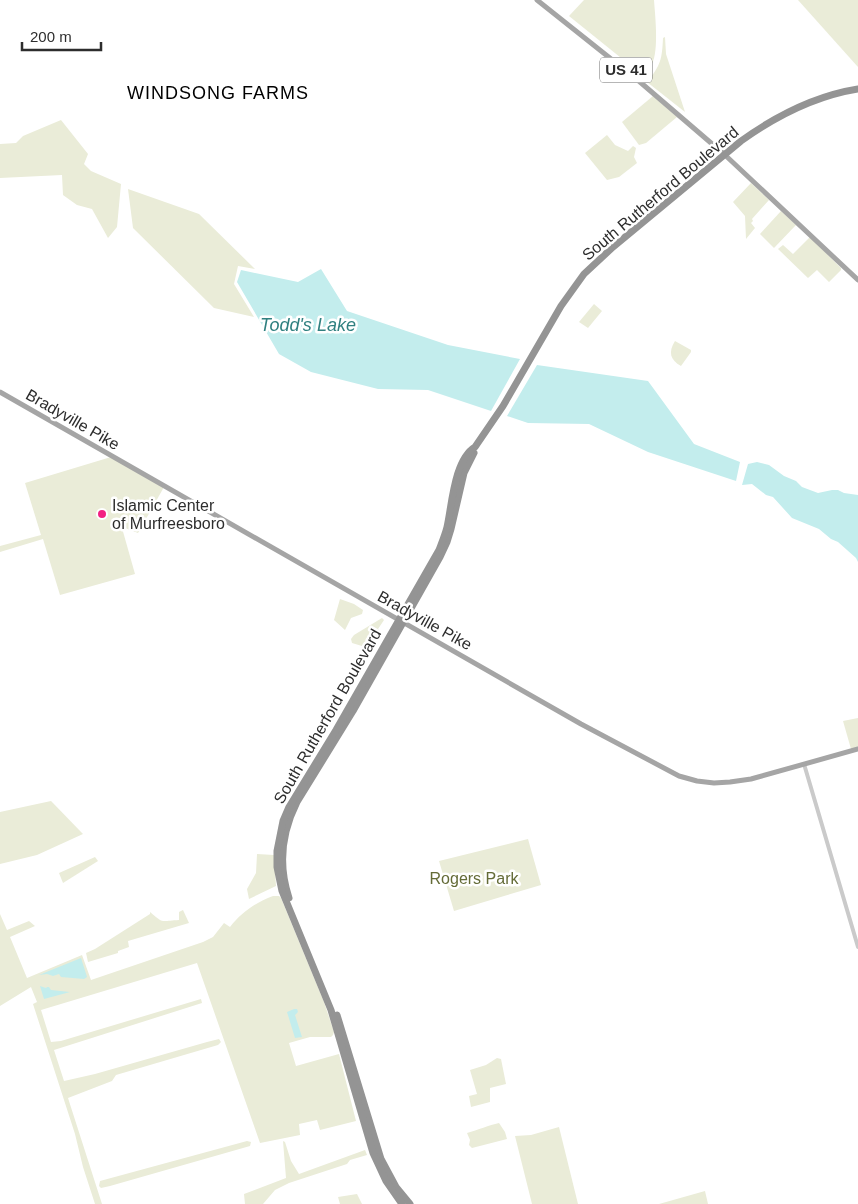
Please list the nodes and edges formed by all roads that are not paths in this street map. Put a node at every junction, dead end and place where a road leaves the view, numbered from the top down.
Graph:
1 (537, 0) edge
2 (858, 90) edge
3 (725, 155) junction
4 (858, 280) edge
5 (0, 392) edge
6 (401, 621) junction
7 (858, 749) edge
8 (804, 764) junction
9 (858, 947) edge
10 (402, 1204) edge
11 (410, 1204) edge

1 - 3 main road, US 41
2 - 3 highway, South Rutherford Boulevard
3 - 4 main road, US 41
3 - 6 highway, South Rutherford Boulevard
5 - 6 main road, Bradyville Pike
6 - 8 main road, Bradyville Pike
6 - 10 highway, South Rutherford Boulevard
6 - 11 highway, South Rutherford Boulevard
7 - 8 main road, Bradyville Pike
8 - 9 street

